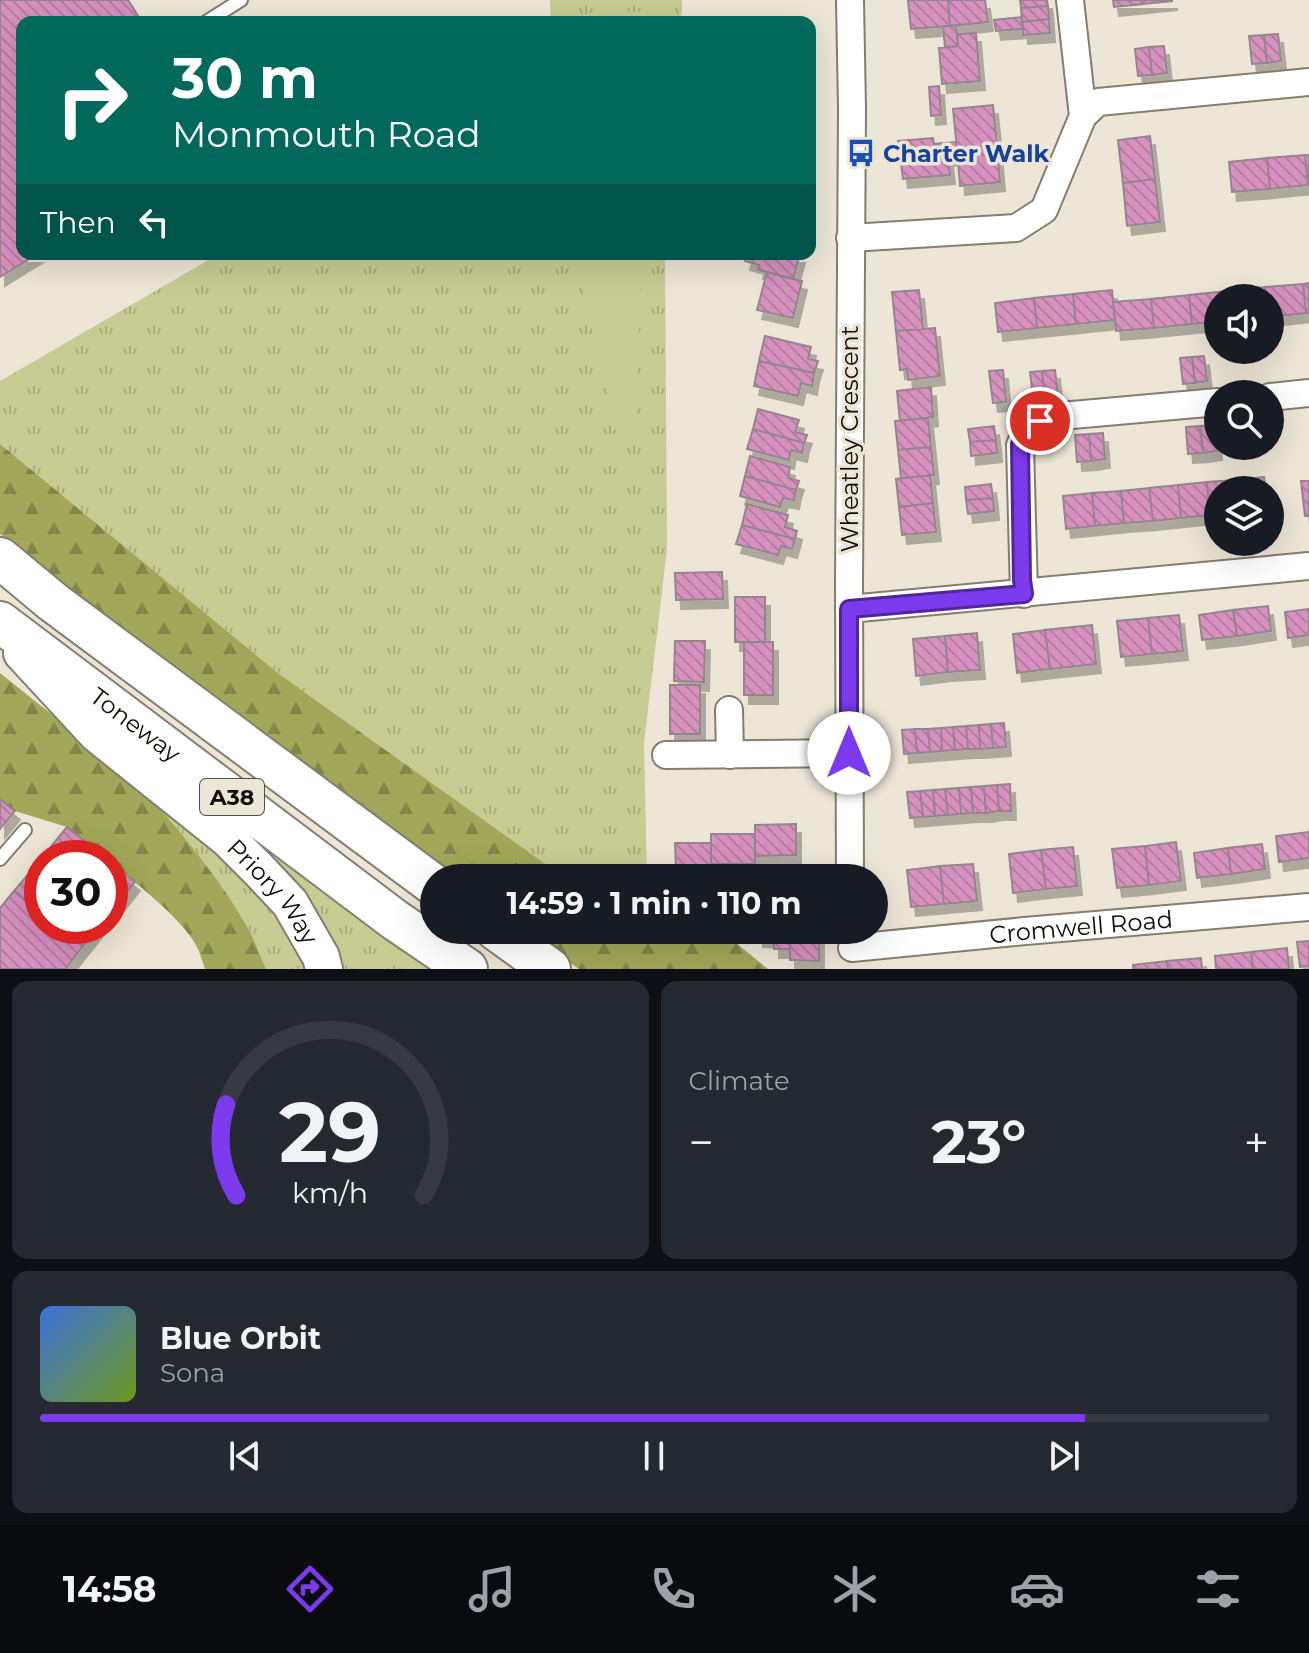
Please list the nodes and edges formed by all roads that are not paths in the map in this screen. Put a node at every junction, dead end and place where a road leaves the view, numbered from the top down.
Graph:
1 (241, 0) edge
2 (850, 0) edge
3 (1070, 0) edge
4 (216, 16) edge
5 (1309, 82) edge
6 (1083, 116) junction
7 (850, 238) junction
8 (1309, 393) edge
9 (1284, 396) edge
10 (1204, 403) edge
11 (0, 558) edge
12 (1309, 566) edge
13 (1024, 594) junction
14 (849, 609) junction
15 (0, 622) edge
16 (0, 629) edge
17 (729, 710) dead end
18 (849, 753) junction
19 (666, 755) dead end
20 (730, 755) junction
21 (25, 830) dead end
22 (0, 859) edge
23 (850, 864) edge
24 (420, 875) edge
25 (1309, 907) edge
26 (515, 944) edge
27 (852, 949) edge
28 (324, 969) edge
29 (467, 969) edge
30 (550, 969) edge

1 - 4 lane
2 - 7 street, Wheatley Crescent
3 - 6 street
5 - 6 street
6 - 7 street
7 - 14 street, Wheatley Crescent
8 - 9 street
10 - 13 street
11 - 24 main road, Toneway / A38
12 - 13 street
13 - 14 street
14 - 18 street, Wheatley Crescent
15 - 29 main road, Toneway / A38
16 - 28 street, Priory Way
17 - 20 street
18 - 20 street
18 - 23 street, Wheatley Crescent
19 - 20 street
21 - 22 lane
25 - 27 street, Cromwell Road
26 - 30 main road

